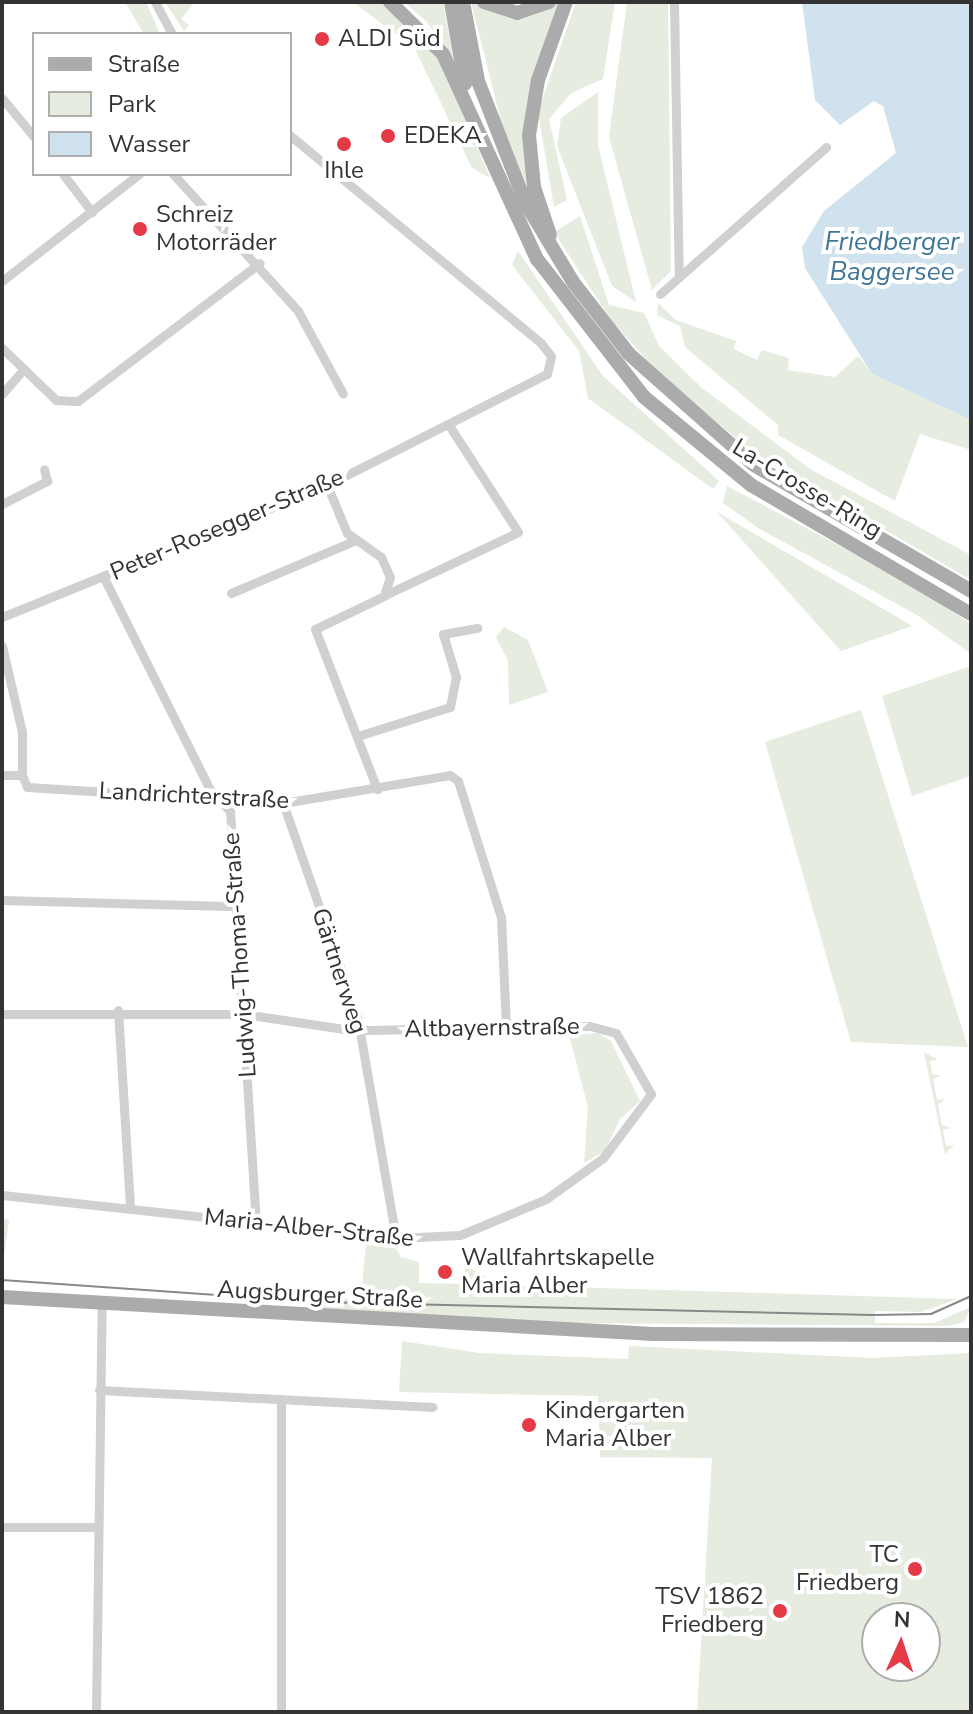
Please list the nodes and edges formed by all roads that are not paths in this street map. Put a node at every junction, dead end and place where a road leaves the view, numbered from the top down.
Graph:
1 (155, 2) edge
2 (390, 2) edge
3 (451, 2) edge
4 (463, 2) edge
5 (484, 2) edge
6 (549, 2) edge
7 (566, 2) edge
8 (674, 2) edge
9 (171, 32) edge
10 (467, 96) junction
11 (2, 98) edge
12 (32, 135) edge
13 (292, 137) edge
14 (826, 147) dead end
15 (65, 176) edge
16 (137, 176) edge
17 (175, 176) edge
18 (92, 212) junction
19 (557, 254) junction
20 (260, 263) junction
21 (679, 277) junction
22 (2, 281) edge
23 (660, 294) dead end
24 (2, 348) edge
25 (23, 370) junction
26 (2, 394) edge
27 (343, 394) dead end
28 (450, 427) junction
29 (44, 469) dead end
30 (327, 485) junction
31 (2, 504) edge
32 (356, 540) junction
33 (103, 576) junction
34 (971, 591) edge
35 (231, 593) dead end
36 (384, 596) junction
37 (971, 614) edge
38 (2, 617) edge
39 (477, 628) dead end
40 (2, 646) edge
41 (361, 735) junction
42 (2, 775) edge
43 (22, 775) junction
44 (377, 789) junction
45 (224, 802) junction
46 (283, 803) junction
47 (2, 900) edge
48 (237, 906) junction
49 (118, 1010) junction
50 (2, 1014) edge
51 (244, 1014) junction
52 (257, 1016) dead end
53 (506, 1028) junction
54 (360, 1030) junction
55 (650, 1086) joint
56 (2, 1195) edge
57 (130, 1209) junction
58 (256, 1223) junction
59 (396, 1238) junction
60 (2, 1297) edge
61 (102, 1304) junction
62 (971, 1335) edge
63 (99, 1390) junction
64 (281, 1400) junction
65 (433, 1407) dead end
66 (2, 1527) edge
67 (97, 1527) junction
68 (96, 1712) edge
69 (281, 1712) edge

1 - 9 street
2 - 10 main road
3 - 10 main road
4 - 19 main road
5 - 6 main road
7 - 19 main road
8 - 21 street
10 - 37 main road, La-Crosse-Ring
11 - 12 street
13 - 28 street, Peter-Rosegger-Straße
14 - 21 street
15 - 18 street
16 - 18 street
17 - 20 street
18 - 22 street
19 - 34 main road, La-Crosse-Ring
20 - 25 street
20 - 27 street
21 - 23 street
24 - 25 street
25 - 26 street
28 - 30 street, Peter-Rosegger-Straße
28 - 36 street
29 - 31 street
30 - 32 street
30 - 33 street, Peter-Rosegger-Straße
32 - 35 street
32 - 36 street
33 - 38 street, Peter-Rosegger-Straße
33 - 45 street, Ludwig-Thoma-Straße
36 - 41 street
39 - 41 street
40 - 43 street
41 - 44 street
42 - 43 street, Landrichterstraße
43 - 45 street, Landrichterstraße
44 - 46 street, Landrichterstraße
44 - 53 street, Landrichterstraße
45 - 46 street, Landrichterstraße
45 - 48 street, Ludwig-Thoma-Straße
46 - 54 street, Gärtnerweg
47 - 48 street
48 - 51 street, Ludwig-Thoma-Straße
49 - 50 street
49 - 51 street
49 - 57 street
51 - 58 street, Ludwig-Thoma-Straße
52 - 54 street, Altbayernstraße
53 - 54 street, Altbayernstraße
53 - 55 street, Altbayernstraße
54 - 59 street, Gärtnerweg
55 - 59 street, Maria-Alber-Straße
56 - 57 street, Maria-Alber-Straße
57 - 58 street, Maria-Alber-Straße
58 - 59 street, Maria-Alber-Straße
60 - 61 main road, Augsburger Straße
61 - 62 main road, Augsburger Straße
61 - 63 street
63 - 64 street
63 - 67 street
64 - 65 street
64 - 69 street
66 - 67 street
67 - 68 street

